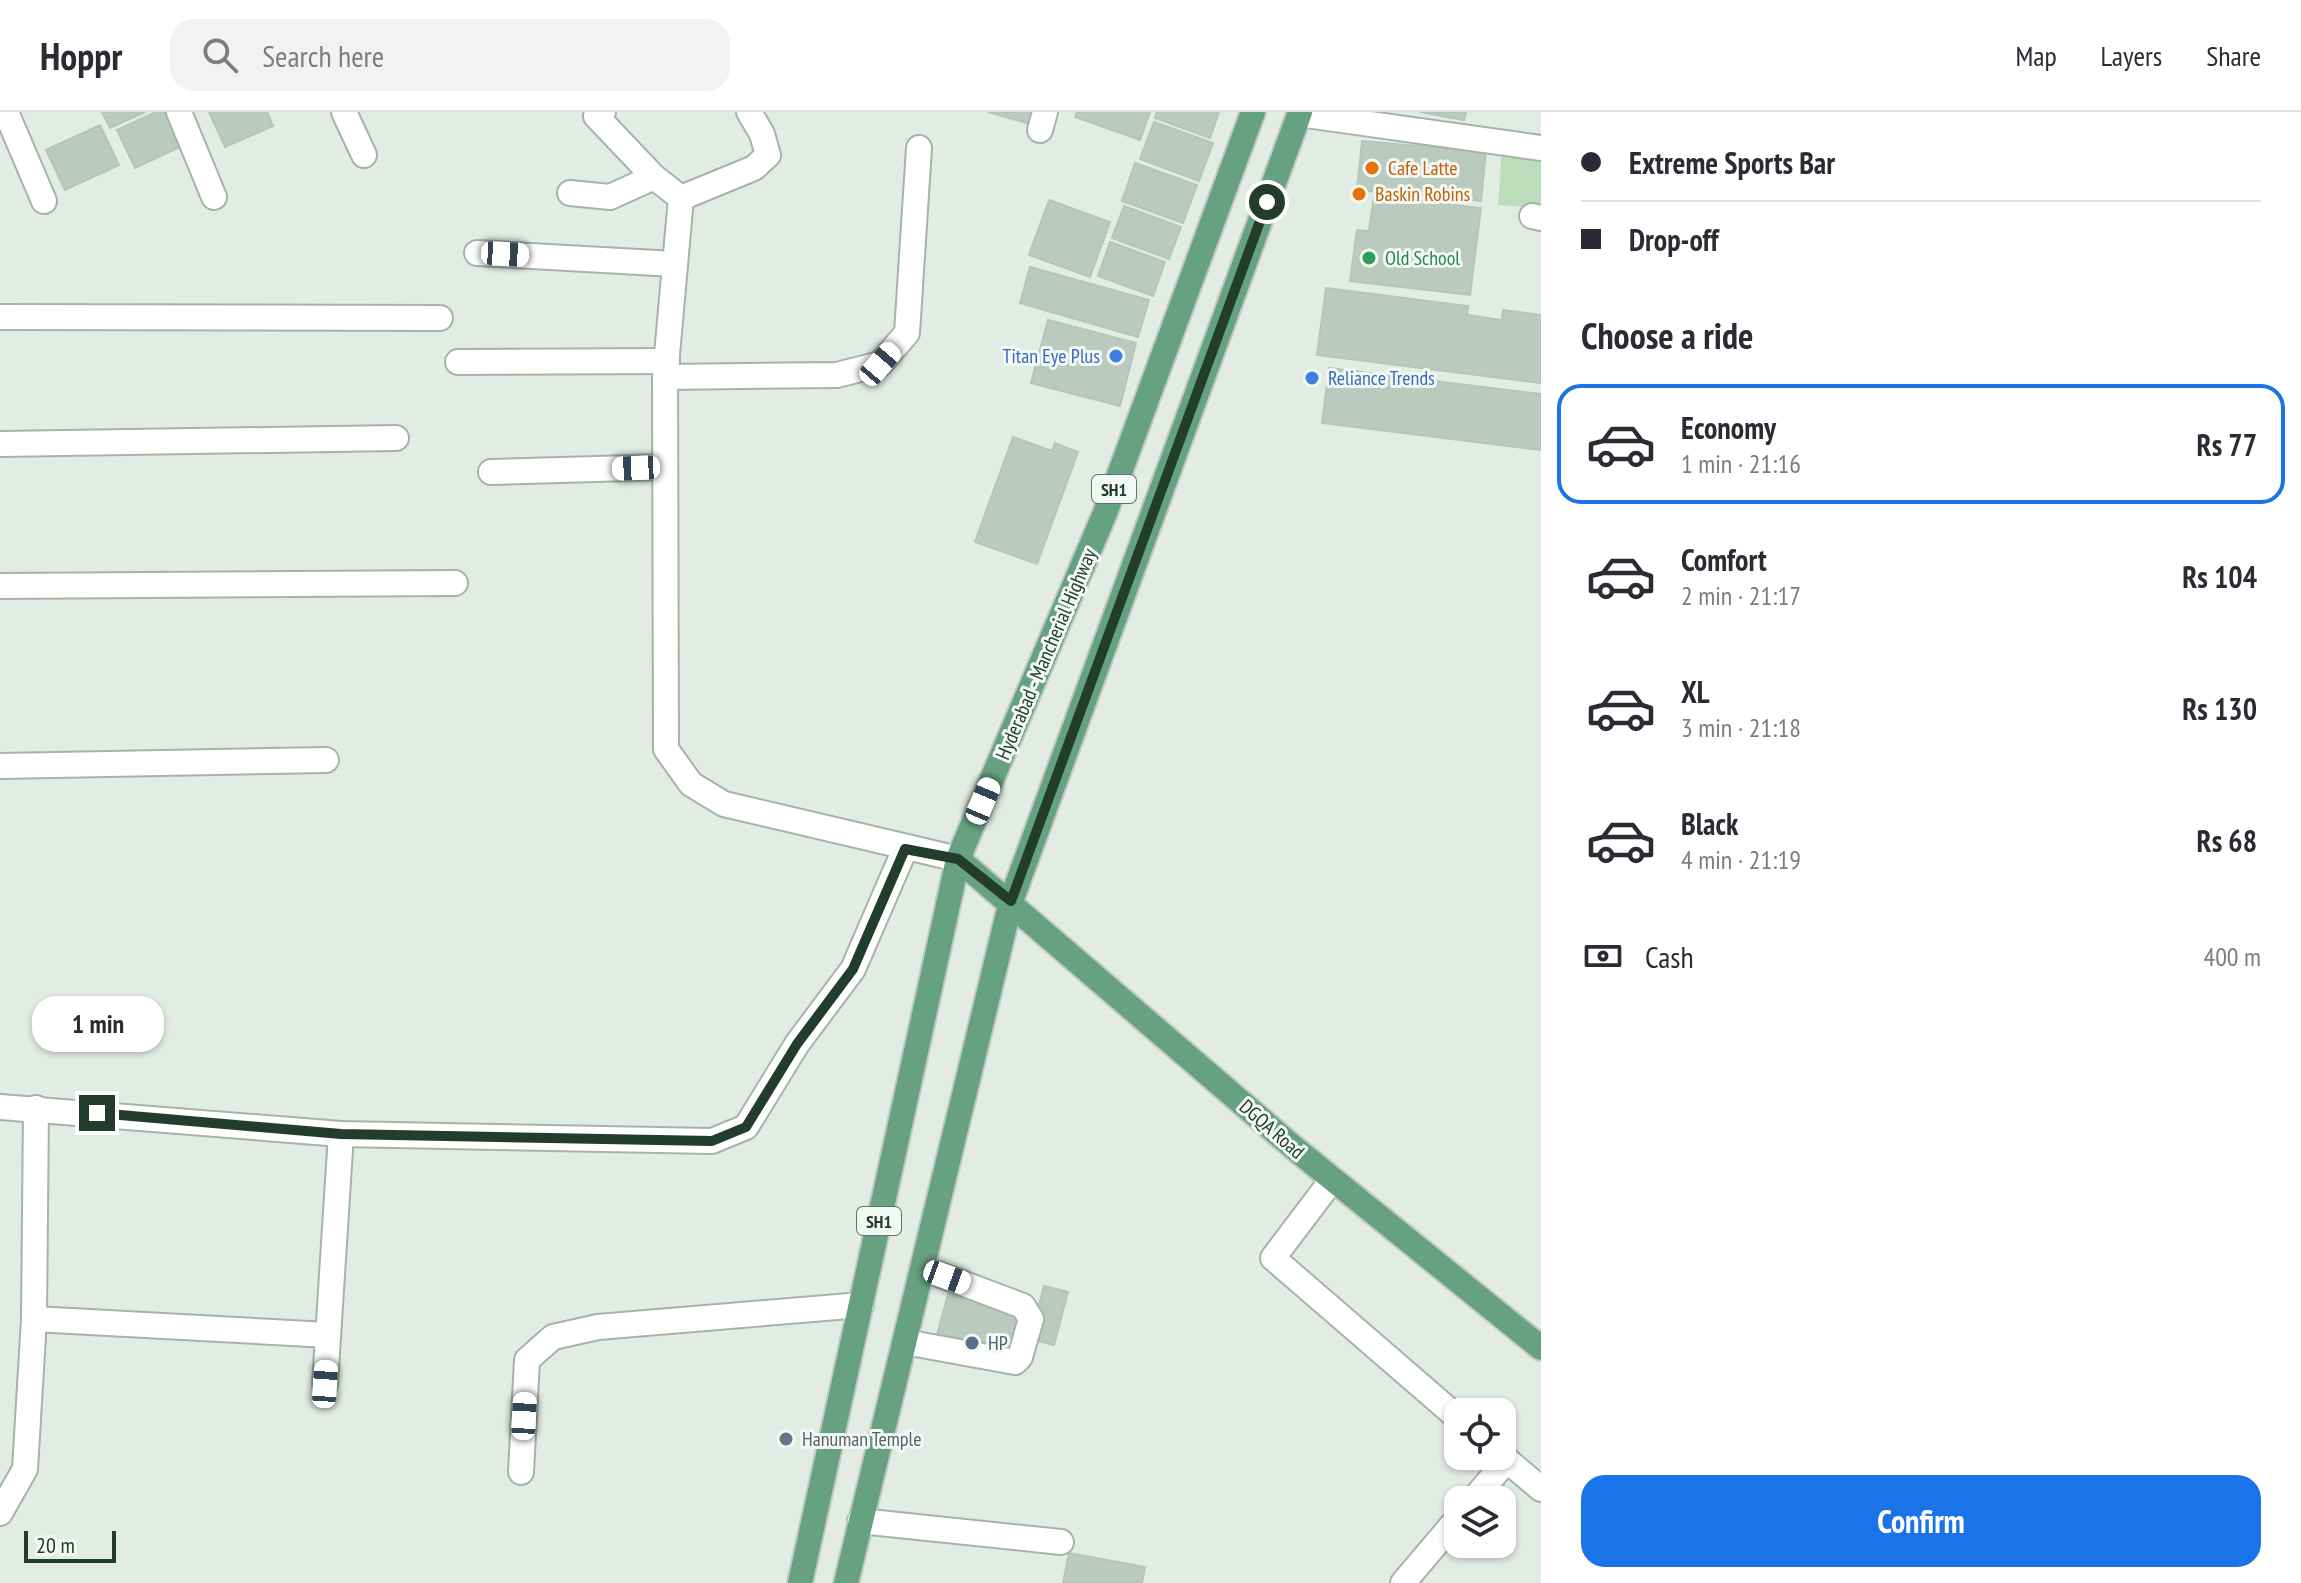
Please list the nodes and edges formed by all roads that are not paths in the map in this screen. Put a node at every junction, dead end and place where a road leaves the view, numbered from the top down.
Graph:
1 (6, 112) edge
2 (179, 112) edge
3 (344, 112) edge
4 (603, 112) edge
5 (749, 112) edge
6 (1253, 112) edge
7 (1299, 113) edge
8 (919, 148) dead end
9 (1541, 148) edge
10 (364, 155) dead end
11 (654, 177) junction
12 (570, 193) dead end
13 (214, 197) dead end
14 (681, 198) junction
15 (44, 201) dead end
16 (477, 253) dead end
17 (675, 264) junction
18 (0, 317) edge
19 (440, 318) dead end
20 (458, 362) dead end
21 (666, 369) junction
22 (396, 438) dead end
23 (0, 444) edge
24 (665, 467) junction
25 (491, 472) dead end
26 (455, 583) dead end
27 (0, 586) edge
28 (326, 760) dead end
29 (0, 766) edge
30 (905, 849) junction
31 (958, 859) junction
32 (1011, 901) junction
33 (0, 1107) edge
34 (36, 1108) junction
35 (341, 1134) junction
36 (1332, 1180) junction
37 (922, 1268) junction
38 (861, 1305) junction
39 (34, 1319) junction
40 (328, 1335) junction
41 (905, 1342) junction
42 (1541, 1348) edge
43 (325, 1384) dead end
44 (1444, 1406) edge
45 (1516, 1468) edge
46 (521, 1472) dead end
47 (1541, 1489) edge
48 (0, 1513) edge
49 (860, 1521) junction
50 (1444, 1535) edge
51 (1061, 1542) dead end
52 (800, 1583) edge
53 (846, 1583) edge
54 (1403, 1583) edge

1 - 15 street
2 - 13 street
3 - 10 street
4 - 11 street
5 - 14 street
6 - 31 main road, Hyderabad - Mancherial Highway / SH1
7 - 9 street
7 - 32 main road, SH1
8 - 21 street
11 - 12 street
11 - 14 street
14 - 17 street
16 - 17 street
17 - 21 street
18 - 19 street
20 - 21 street
21 - 24 street
22 - 23 street
24 - 25 street
24 - 30 street
26 - 27 street
28 - 29 street
30 - 31 street
30 - 35 street
31 - 32 main road, DGQA Road
31 - 38 main road, Hyderabad - Mancherial Highway / SH1
32 - 36 main road, DGQA Road
32 - 37 main road, SH1
33 - 34 street
34 - 35 street
34 - 39 street
35 - 40 street
36 - 42 main road, DGQA Road
36 - 44 street
37 - 41 main road, SH1
37 - 41 street
38 - 46 street
38 - 52 main road, Hyderabad - Mancherial Highway / SH1
39 - 40 street
39 - 48 street
40 - 43 street
41 - 49 main road, SH1
45 - 47 street
49 - 51 street
49 - 53 main road, SH1
50 - 54 street

